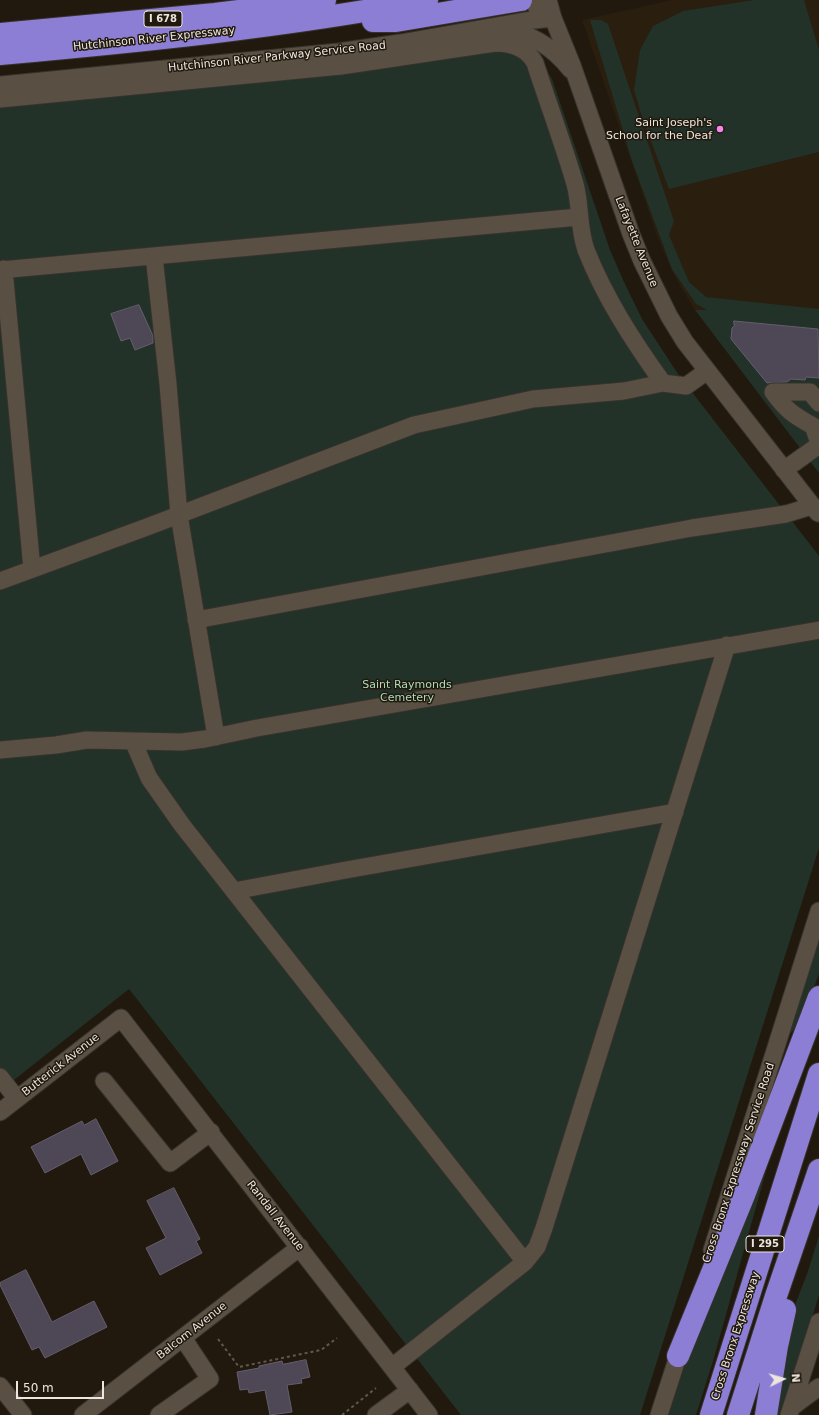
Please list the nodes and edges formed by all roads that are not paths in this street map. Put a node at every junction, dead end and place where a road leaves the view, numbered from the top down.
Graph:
1 (325, 0) edge
2 (426, 0) edge
3 (541, 8) edge
4 (308, 21) junction
5 (482, 28) junction
6 (0, 34) edge
7 (0, 54) edge
8 (577, 77) junction
9 (0, 85) edge
10 (0, 99) edge
11 (579, 217) junction
12 (154, 256) junction
13 (2, 270) edge
14 (707, 371) junction
15 (663, 383) junction
16 (819, 403) edge
17 (813, 418) edge
18 (819, 444) edge
19 (784, 470) junction
20 (815, 510) edge
21 (179, 515) junction
22 (32, 570) junction
23 (0, 581) edge
24 (196, 620) junction
25 (819, 630) edge
26 (727, 645) junction
27 (216, 737) junction
28 (133, 741) junction
29 (0, 750) edge
30 (675, 812) junction
31 (234, 891) junction
32 (819, 911) edge
33 (819, 997) edge
34 (121, 1018) joint
35 (819, 1074) edge
36 (0, 1077) edge
37 (104, 1080) dead end
38 (17, 1099) junction
39 (0, 1112) edge
40 (211, 1132) junction
41 (819, 1170) edge
42 (819, 1175) edge
43 (300, 1248) junction
44 (524, 1262) junction
45 (819, 1322) edge
46 (183, 1338) junction
47 (678, 1356) junction
48 (392, 1367) junction
49 (0, 1386) edge
50 (819, 1387) edge
51 (410, 1390) junction
52 (790, 1411) edge
53 (23, 1415) edge
54 (83, 1415) edge
55 (159, 1415) edge
56 (376, 1415) edge
57 (429, 1415) edge
58 (659, 1415) edge
59 (711, 1415) edge
60 (738, 1415) edge
61 (766, 1415) edge

1 - 6 highway, Hutchinson River Expressway / I 678
2 - 4 highway
3 - 4 highway
3 - 5 street, Hutchinson River Parkway Service Road
3 - 8 street, Lafayette Avenue
4 - 7 highway, Hutchinson River Expressway / I 678
5 - 8 street
5 - 9 street, Hutchinson River Parkway Service Road
8 - 14 street, Lafayette Avenue
10 - 11 street
11 - 12 street
11 - 15 street
12 - 13 street
12 - 21 street
13 - 22 street
14 - 15 street
14 - 19 street, Lafayette Avenue
15 - 21 street
16 - 17 street
17 - 18 street
18 - 19 street
19 - 20 street, Lafayette Avenue
20 - 24 street
21 - 22 street
21 - 24 street
22 - 23 street
24 - 27 street
25 - 26 street
26 - 27 street
26 - 30 street
27 - 28 street
28 - 29 street
28 - 31 street
30 - 31 street
30 - 44 street
31 - 44 street
32 - 47 street, Cross Bronx Expressway Service Road
33 - 47 highway
34 - 38 street, Butterick Avenue
34 - 40 street, Randall Avenue
35 - 59 highway, Cross Bronx Expressway / I 295
36 - 38 street
37 - 40 street
38 - 39 street, Butterick Avenue
40 - 43 street, Randall Avenue
41 - 60 highway, I 295
42 - 61 highway
43 - 46 street, Balcom Avenue
43 - 48 street, Randall Avenue
44 - 48 street
45 - 52 street
46 - 54 street, Balcom Avenue
46 - 55 street
47 - 58 street, Cross Bronx Expressway Service Road
48 - 51 street, Randall Avenue
49 - 53 street
50 - 52 street
51 - 56 street
51 - 57 street, Randall Avenue

